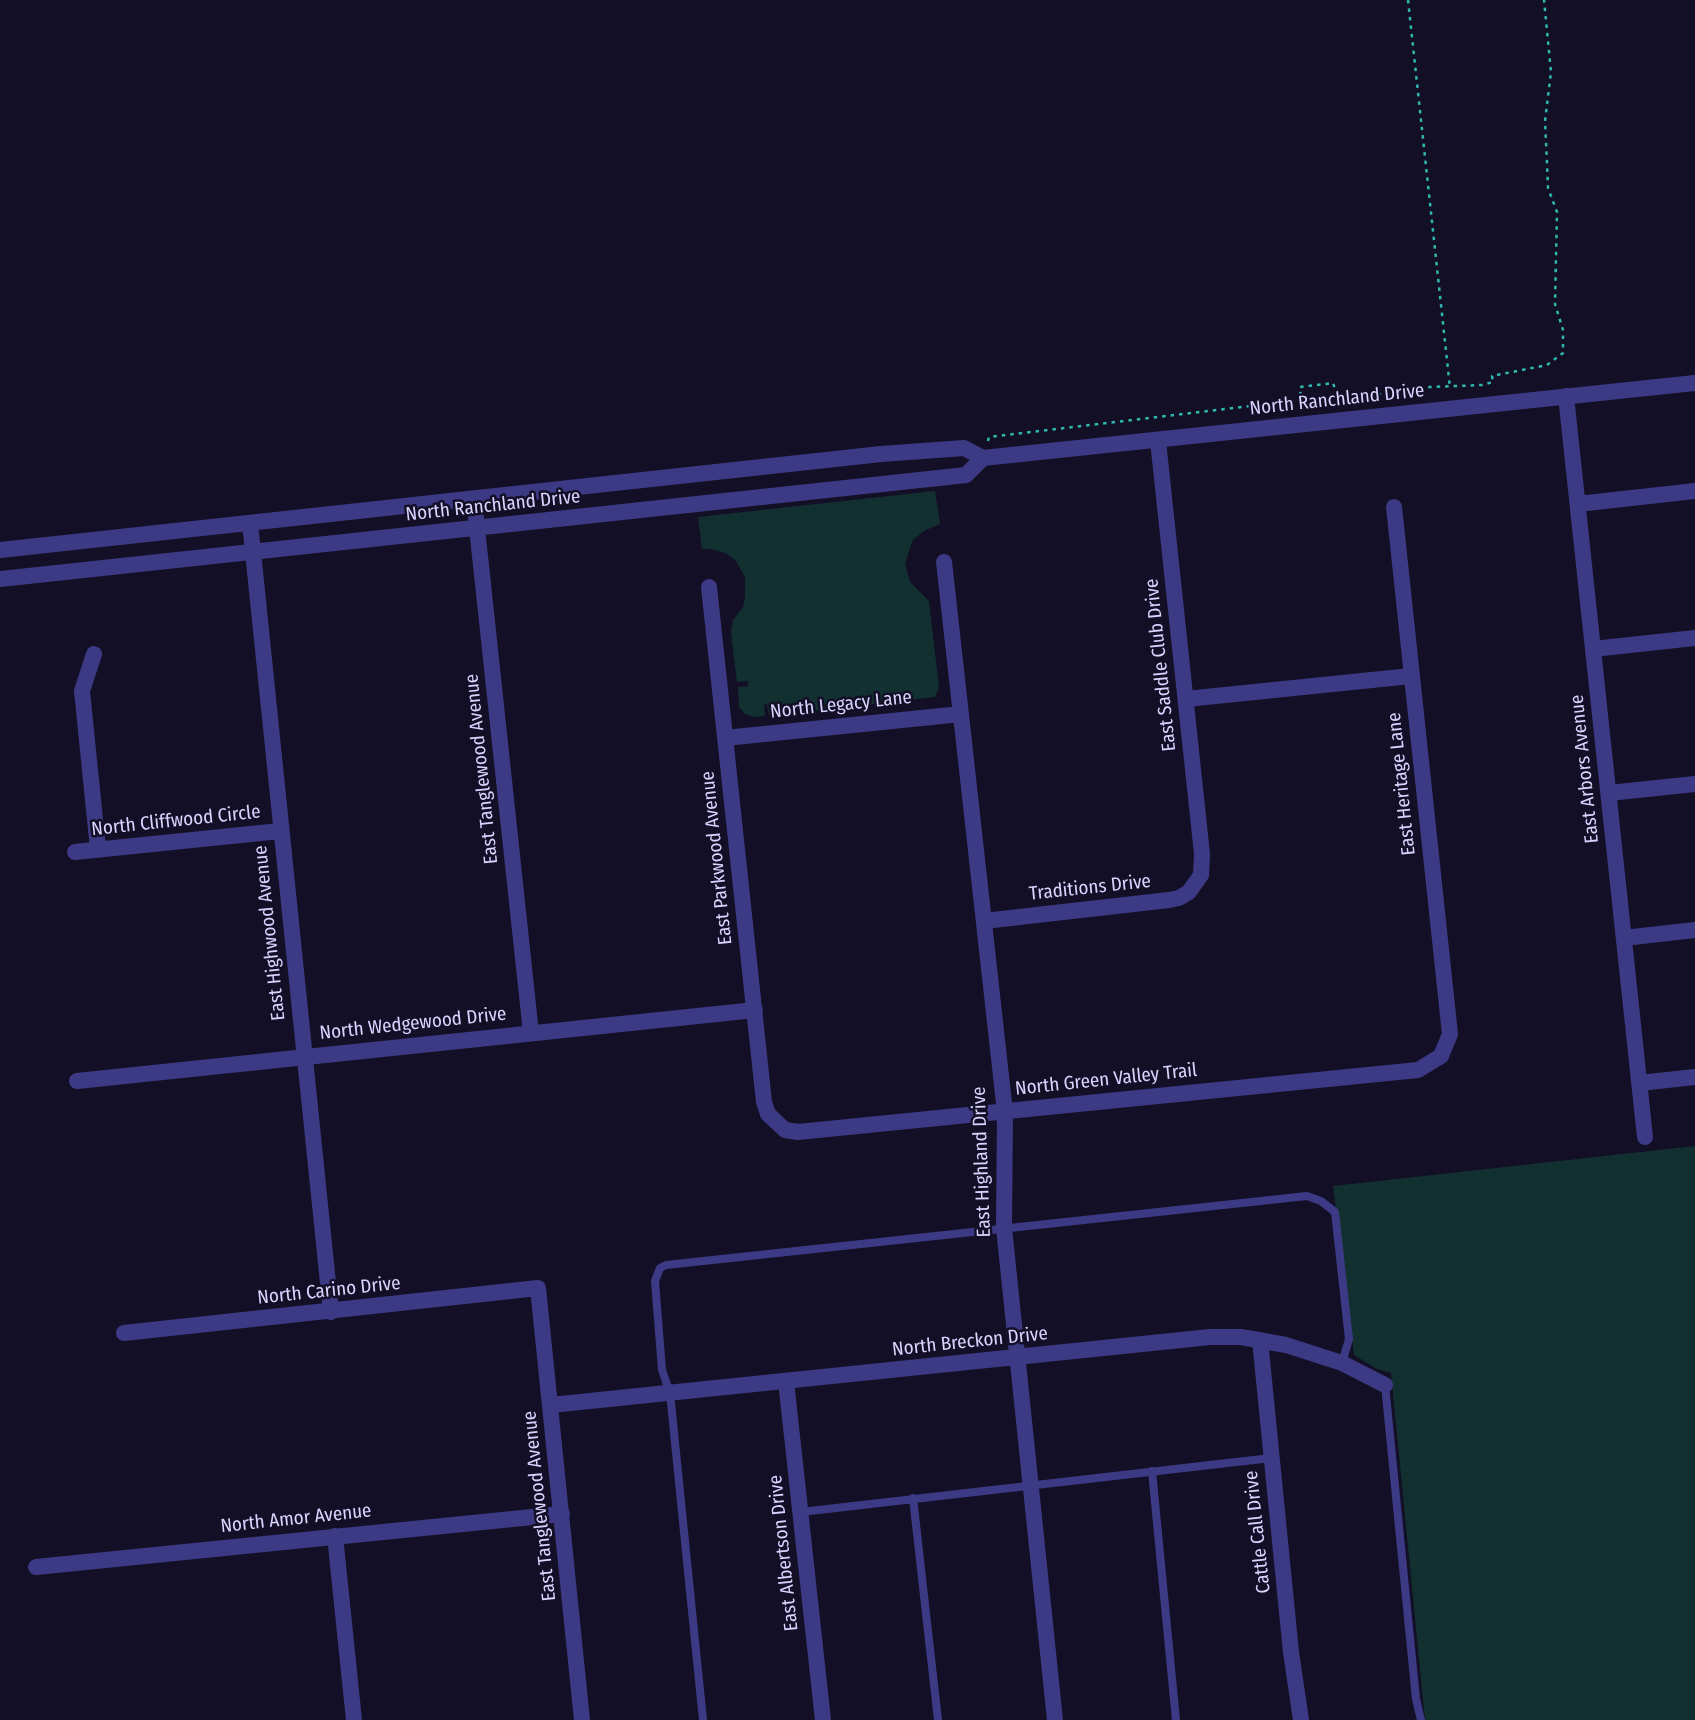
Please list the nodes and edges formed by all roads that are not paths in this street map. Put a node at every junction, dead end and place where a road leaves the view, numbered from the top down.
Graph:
1 (1695, 383) edge
2 (1566, 396) junction
3 (1158, 441) junction
4 (983, 458) junction
5 (1695, 491) edge
6 (474, 500) junction
7 (1578, 504) junction
8 (1394, 507) dead end
9 (250, 523) junction
10 (478, 529) junction
11 (0, 550) edge
12 (253, 551) junction
13 (944, 562) dead end
14 (0, 579) edge
15 (709, 587) dead end
16 (1695, 638) edge
17 (1593, 649) junction
18 (94, 654) dead end
19 (1411, 676) junction
20 (1186, 699) junction
21 (961, 714) junction
22 (725, 738) junction
23 (1695, 784) edge
24 (1609, 793) junction
25 (280, 831) junction
26 (97, 849) junction
27 (75, 852) dead end
28 (1196, 883) joint
29 (984, 921) junction
30 (1695, 930) edge
31 (1624, 938) junction
32 (755, 1010) junction
33 (531, 1033) junction
34 (304, 1056) junction
35 (1441, 1056) joint
36 (1695, 1077) edge
37 (77, 1081) dead end
38 (1640, 1083) junction
39 (1005, 1112) junction
40 (775, 1122) joint
41 (1645, 1137) dead end
42 (1004, 1228) junction
43 (538, 1289) joint
44 (331, 1312) junction
45 (124, 1334) dead end
46 (1260, 1340) junction
47 (1018, 1359) junction
48 (1342, 1363) junction
49 (786, 1381) junction
50 (1385, 1385) joint
51 (670, 1393) junction
52 (551, 1405) junction
53 (1271, 1458) junction
54 (1152, 1471) junction
55 (1032, 1483) junction
56 (913, 1498) junction
57 (801, 1512) junction
58 (562, 1514) junction
59 (335, 1536) junction
60 (36, 1567) dead end
61 (354, 1720) edge
62 (582, 1720) edge
63 (703, 1720) edge
64 (823, 1720) edge
65 (938, 1720) edge
66 (1055, 1720) edge
67 (1176, 1720) edge
68 (1301, 1720) edge
69 (1420, 1720) edge

1 - 2 street, North Ranchland Drive
2 - 3 street, North Ranchland Drive
2 - 7 street, East Arbors Avenue
3 - 4 street, North Ranchland Drive
3 - 20 street, East Saddle Club Drive
4 - 6 street, North Ranchland Drive
4 - 10 street, North Ranchland Drive
5 - 7 street
6 - 9 street, North Ranchland Drive
6 - 10 street, East Tanglewood Avenue
7 - 17 street, East Arbors Avenue
8 - 19 street, East Heritage Lane
9 - 11 street, North Ranchland Drive
9 - 12 street, East Highwood Avenue
10 - 12 street, North Ranchland Drive
10 - 33 street, East Tanglewood Avenue
12 - 14 street, North Ranchland Drive
12 - 25 street, East Highwood Avenue
13 - 21 street, East Highland Drive
15 - 22 street, East Parkwood Avenue
16 - 17 street
17 - 24 street, East Arbors Avenue
18 - 26 street
19 - 20 street
19 - 35 street, East Heritage Lane
20 - 28 street, East Saddle Club Drive
21 - 22 street, North Legacy Lane
21 - 29 street, East Highland Drive
22 - 32 street, East Parkwood Avenue
23 - 24 street
24 - 31 street, East Arbors Avenue
25 - 26 street, North Cliffwood Circle
25 - 34 street, East Highwood Avenue
26 - 27 street, North Cliffwood Circle
28 - 29 street, Traditions Drive
29 - 39 street, East Highland Drive
30 - 31 street
31 - 38 street, East Arbors Avenue
32 - 33 street, North Wedgewood Drive
32 - 40 street, East Parkwood Avenue
33 - 34 street, North Wedgewood Drive
34 - 37 street, North Wedgewood Drive
34 - 44 street, East Highwood Avenue
35 - 39 street, North Green Valley Trail
36 - 38 street
38 - 41 street, East Arbors Avenue
39 - 40 street, North Green Valley Trail
39 - 42 street, East Highland Drive
42 - 47 street, East Highland Drive
42 - 48 lane
42 - 51 lane
43 - 44 street, North Carino Drive
43 - 52 street, East Tanglewood Avenue
44 - 45 street, North Carino Drive
46 - 47 street, North Breckon Drive
46 - 48 street, North Breckon Drive
46 - 53 street, Cattle Call Drive
47 - 49 street, North Breckon Drive
47 - 55 street, East Highland Drive
48 - 50 street, North Breckon Drive
49 - 51 street, North Breckon Drive
49 - 57 street, East Albertson Drive
50 - 69 lane
51 - 52 street, North Breckon Drive
51 - 63 lane
52 - 58 street, East Tanglewood Avenue
53 - 54 lane
53 - 68 street, Cattle Call Drive
54 - 55 lane
54 - 67 lane
55 - 56 lane
55 - 66 street, East Highland Drive
56 - 57 lane
56 - 65 lane
57 - 64 street, East Albertson Drive
58 - 59 street, North Amor Avenue
58 - 62 street, East Tanglewood Avenue
59 - 60 street, North Amor Avenue
59 - 61 street

